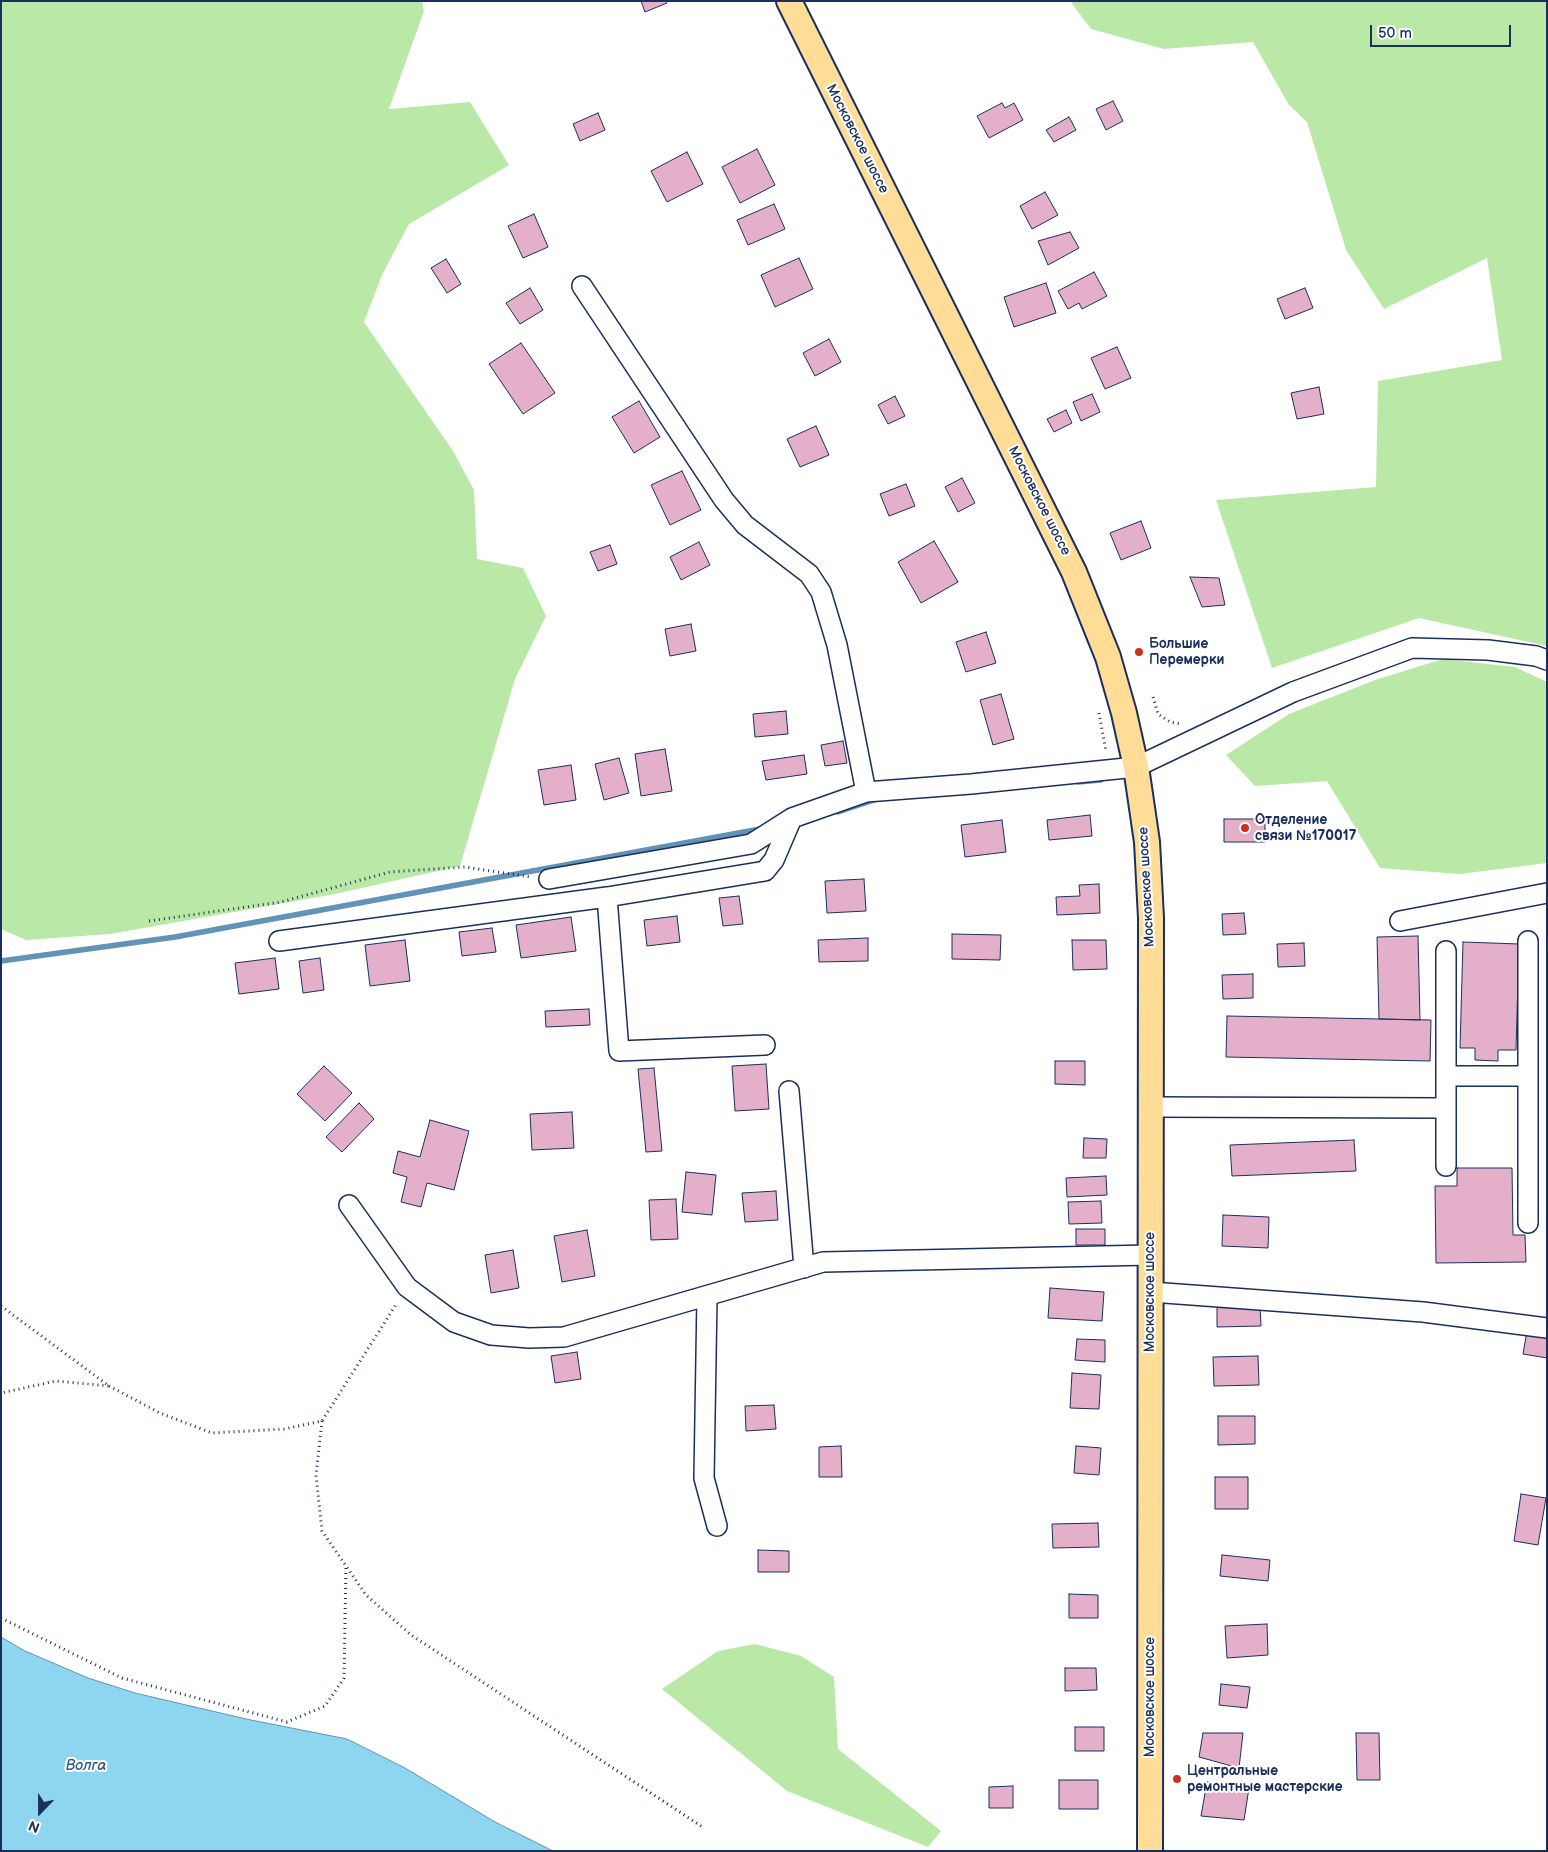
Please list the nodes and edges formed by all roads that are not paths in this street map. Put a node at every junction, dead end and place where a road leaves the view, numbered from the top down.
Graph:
1 (788, 1) edge
2 (582, 286) dead end
3 (1547, 660) edge
4 (1136, 767) junction
5 (866, 792) junction
6 (792, 818) junction
7 (549, 880) road end
8 (1547, 893) edge
9 (607, 897) junction
10 (1400, 921) dead end
11 (279, 941) dead end
12 (1528, 941) dead end
13 (1446, 951) dead end
14 (765, 1045) dead end
15 (1446, 1076) junction
16 (1528, 1076) junction
17 (789, 1091) dead end
18 (1150, 1107) junction
19 (1446, 1108) junction
20 (1446, 1166) dead end
21 (349, 1205) dead end
22 (1528, 1223) dead end
23 (1150, 1255) junction
24 (804, 1268) junction
25 (1151, 1292) junction
26 (707, 1296) junction
27 (1547, 1328) edge
28 (717, 1526) dead end
29 (1150, 1851) edge

1 - 4 main road, Московское шоссе
2 - 5 street
3 - 4 street
4 - 5 street
4 - 18 main road, Московское шоссе
5 - 6 street
6 - 7 street
6 - 9 street
8 - 10 street
9 - 11 street
9 - 14 street
12 - 16 street
13 - 15 street
15 - 16 street
15 - 19 street
16 - 22 street
17 - 24 street
18 - 19 street
18 - 23 main road, Московское шоссе
19 - 20 street
21 - 26 street
23 - 24 street
23 - 25 main road, Московское шоссе
24 - 26 street
25 - 27 street
25 - 29 main road, Московское шоссе
26 - 28 street

